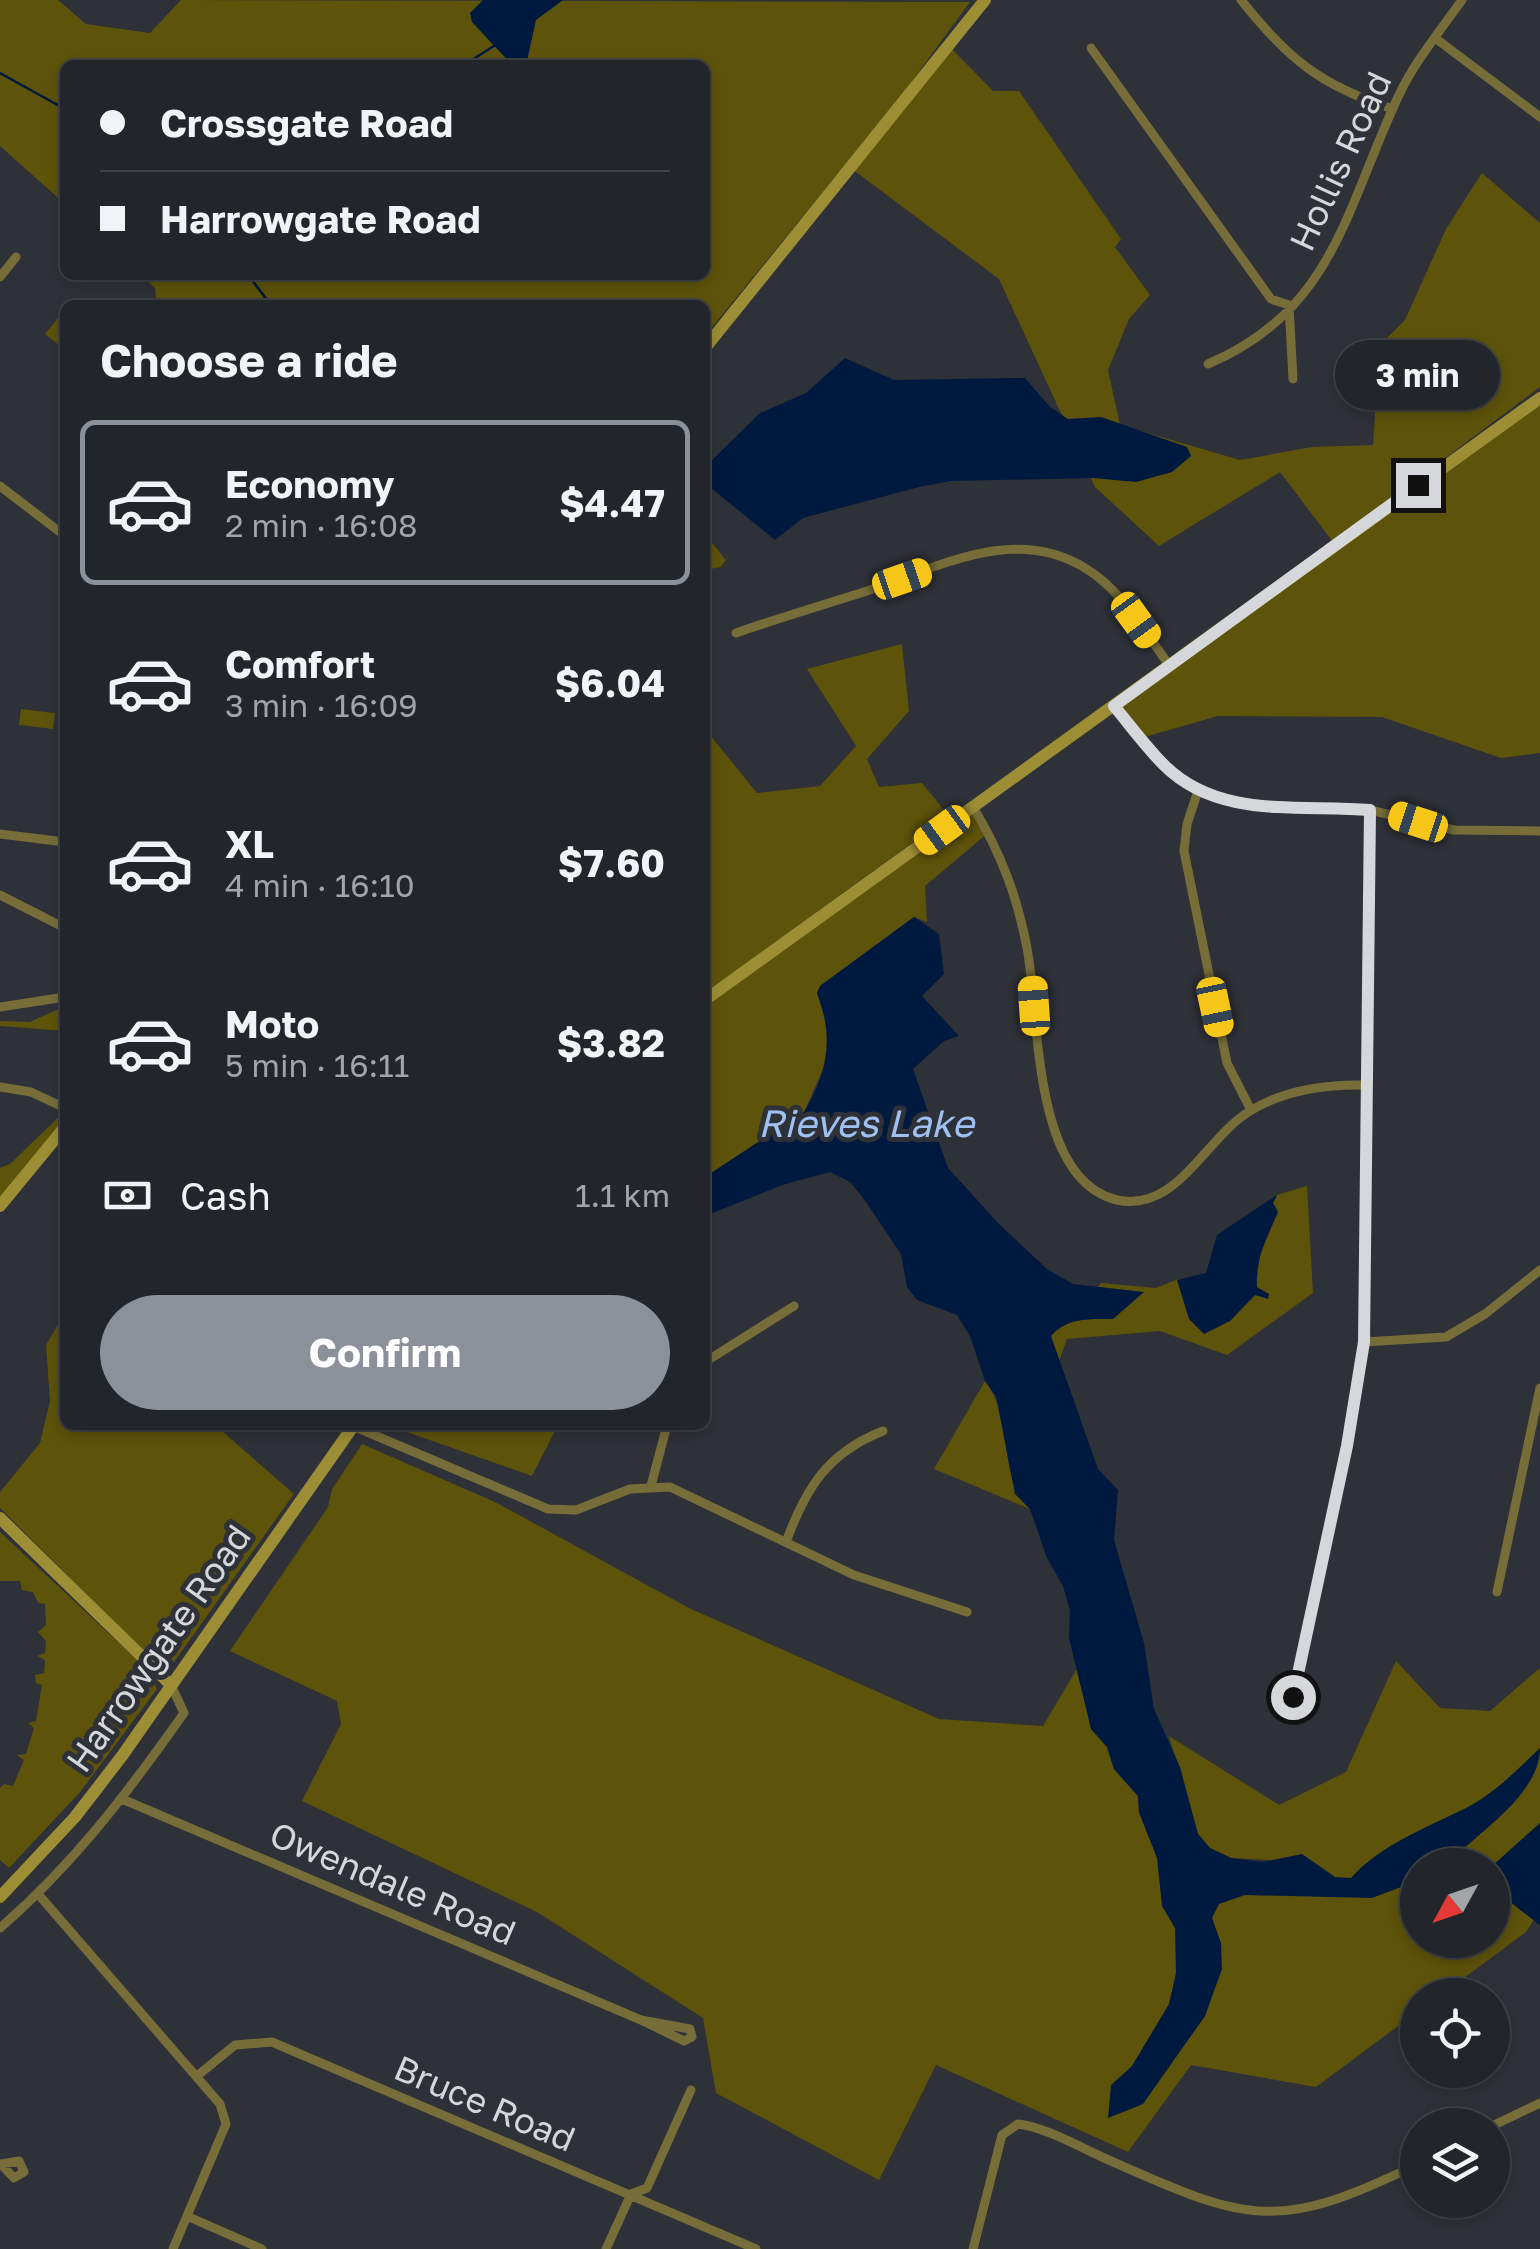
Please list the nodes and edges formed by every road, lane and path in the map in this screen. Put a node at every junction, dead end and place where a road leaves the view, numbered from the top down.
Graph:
1 (985, 0) edge
2 (1242, 0) edge
3 (1462, 0) edge
4 (1435, 38) junction
5 (1091, 48) dead end
6 (1393, 108) junction
7 (1540, 117) edge
8 (16, 257) dead end
9 (0, 276) edge
10 (1289, 305) junction
11 (710, 342) edge
12 (1208, 364) dead end
13 (1293, 379) dead end
14 (1540, 398) edge
15 (0, 486) edge
16 (60, 532) edge
17 (736, 633) dead end
18 (1170, 665) junction
19 (1114, 706) junction
20 (1198, 790) junction
21 (973, 807) junction
22 (1370, 810) junction
23 (1540, 831) edge
24 (0, 834) edge
25 (60, 841) edge
26 (0, 895) edge
27 (60, 925) edge
28 (710, 996) edge
29 (60, 998) edge
30 (0, 1007) edge
31 (1367, 1085) junction
32 (0, 1088) edge
33 (60, 1106) edge
34 (1251, 1110) junction
35 (60, 1132) edge
36 (0, 1206) edge
37 (1537, 1278) edge
38 (794, 1306) dead end
39 (1364, 1342) junction
40 (710, 1359) edge
41 (1540, 1388) edge
42 (350, 1430) edge
43 (366, 1430) edge
44 (665, 1430) edge
45 (883, 1431) dead end
46 (651, 1486) junction
47 (0, 1518) edge
48 (786, 1542) junction
49 (1497, 1592) dead end
50 (966, 1612) dead end
51 (171, 1685) junction
52 (1293, 1697) dead end
53 (122, 1799) junction
54 (38, 1894) junction
55 (0, 1897) edge
56 (0, 1928) edge
57 (640, 2020) junction
58 (196, 2076) junction
59 (691, 2090) dead end
60 (1540, 2103) edge
61 (1510, 2117) edge
62 (1400, 2172) edge
63 (631, 2194) junction
64 (189, 2216) junction
65 (173, 2249) edge
66 (262, 2249) edge
67 (606, 2249) edge
68 (756, 2249) edge
69 (973, 2249) edge

1 - 11 main road
2 - 6 street
3 - 4 street, Hollis Road
4 - 6 street, Hollis Road
4 - 7 street
5 - 10 street
6 - 10 street, Hollis Road
8 - 9 street
10 - 12 street, Hollis Road
10 - 13 street
14 - 18 main road
15 - 16 street
17 - 18 street
18 - 19 main road
19 - 20 street
19 - 21 main road
20 - 22 street
20 - 34 street
21 - 28 main road
21 - 34 street
22 - 23 street
22 - 31 street
24 - 25 street
26 - 27 street
29 - 30 street
31 - 34 street
31 - 39 street
32 - 33 street
35 - 36 main road
37 - 39 street
38 - 40 street
39 - 52 street
41 - 49 street
42 - 51 main road, Harrowgate Road
43 - 46 street
44 - 46 street
45 - 48 street
46 - 48 street
47 - 51 main road
48 - 50 street
51 - 53 street
51 - 55 main road, Harrowgate Road
53 - 54 street
53 - 57 street, Owendale Road
54 - 56 street
54 - 58 street
57 - 57 street, Owendale Road
58 - 63 street, Bruce Road
58 - 64 street
59 - 63 street
60 - 61 street
62 - 69 street
63 - 67 street
63 - 68 street, Bruce Road
64 - 65 street
64 - 66 street

